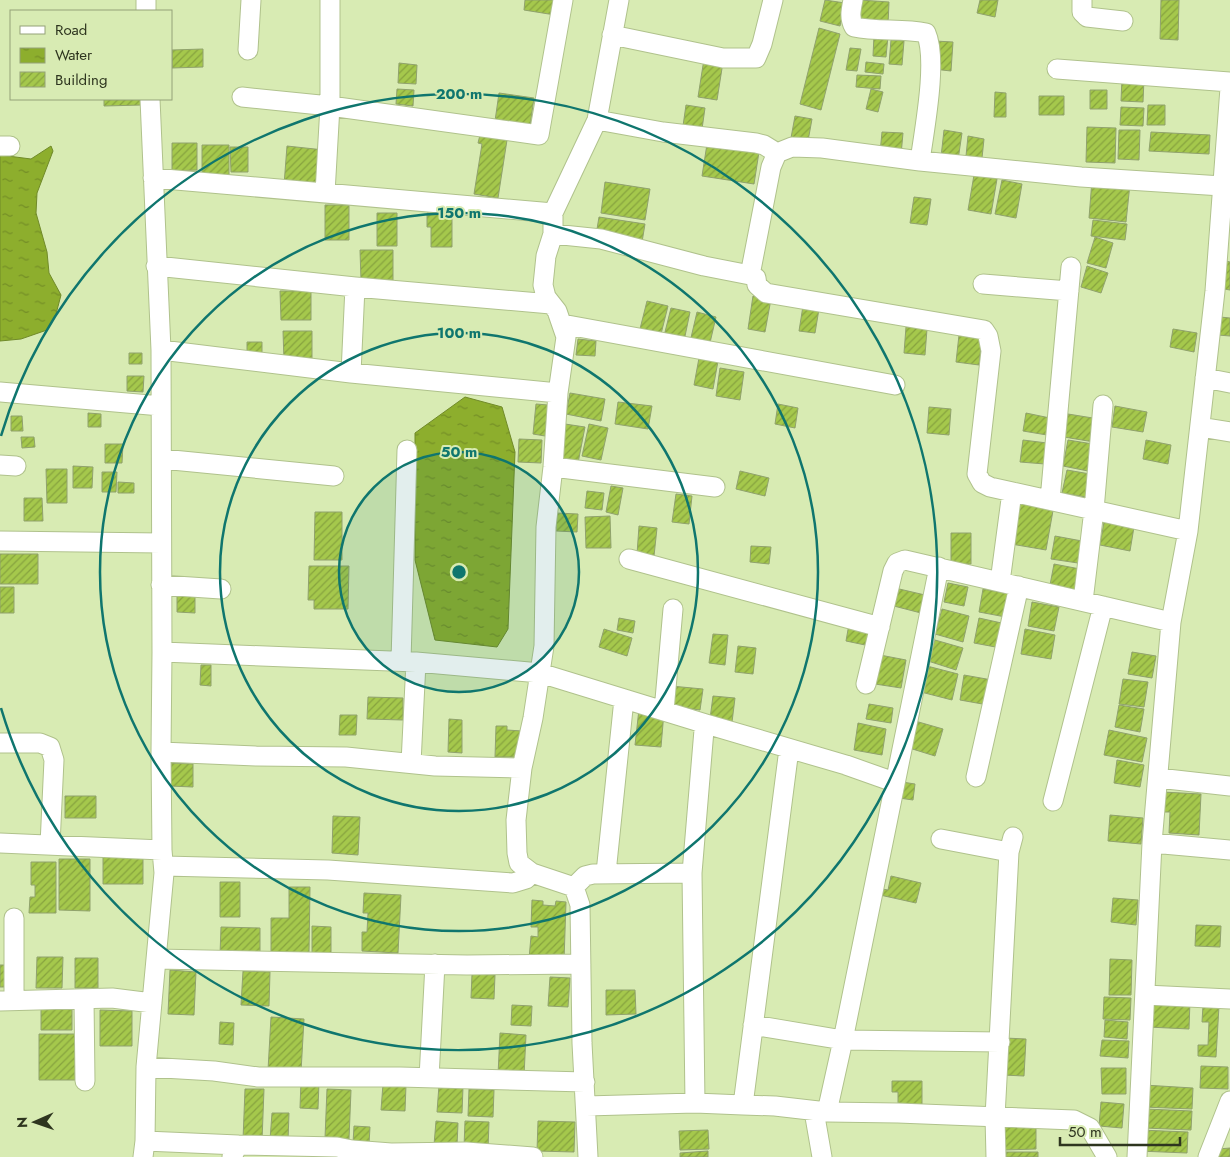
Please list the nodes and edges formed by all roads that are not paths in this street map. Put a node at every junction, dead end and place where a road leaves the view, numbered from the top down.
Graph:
1 (251, 0) edge
2 (330, 0) edge
3 (563, 0) edge
4 (619, 0) edge
5 (773, 0) edge
6 (853, 0) edge
7 (1082, 0) edge
8 (1124, 21) dead end
9 (612, 35) junction
10 (248, 50) dead end
11 (1057, 69) dead end
12 (1230, 82) edge
13 (1230, 88) edge
14 (242, 97) dead end
15 (150, 100) edge
16 (330, 106) junction
17 (597, 120) junction
18 (777, 154) junction
19 (920, 161) junction
20 (153, 178) junction
21 (1222, 186) junction
22 (325, 193) junction
23 (553, 213) junction
24 (553, 234) junction
25 (156, 266) junction
26 (1071, 267) dead end
27 (750, 275) junction
28 (983, 284) dead end
29 (355, 287) junction
30 (1069, 292) junction
31 (551, 304) junction
32 (562, 324) junction
33 (161, 350) junction
34 (351, 373) junction
35 (1205, 378) junction
36 (1230, 383) edge
37 (895, 385) dead end
38 (0, 392) edge
39 (558, 393) junction
40 (1103, 404) dead end
41 (161, 406) junction
42 (1200, 427) junction
43 (1230, 432) edge
44 (407, 450) dead end
45 (162, 458) junction
46 (553, 466) junction
47 (334, 476) dead end
48 (715, 487) dead end
49 (1012, 492) junction
50 (1050, 500) junction
51 (1094, 510) junction
52 (1188, 530) junction
53 (0, 541) edge
54 (161, 543) junction
55 (629, 559) dead end
56 (939, 567) junction
57 (1000, 582) junction
58 (162, 585) junction
59 (1019, 586) junction
60 (222, 589) dead end
61 (1083, 601) junction
62 (1103, 606) junction
63 (673, 609) dead end
64 (1172, 622) junction
65 (880, 627) junction
66 (162, 652) junction
67 (409, 661) junction
68 (540, 673) junction
69 (866, 684) dead end
70 (624, 699) junction
71 (664, 711) junction
72 (706, 724) junction
73 (0, 743) edge
74 (789, 748) junction
75 (161, 752) junction
76 (411, 763) junction
77 (522, 768) junction
78 (976, 777) dead end
79 (1158, 778) junction
80 (894, 782) junction
81 (1230, 786) edge
82 (1053, 801) dead end
83 (941, 839) dead end
84 (0, 843) edge
85 (1152, 843) junction
86 (50, 845) junction
87 (1230, 850) edge
88 (163, 858) junction
89 (532, 873) junction
90 (606, 873) junction
91 (692, 873) junction
92 (574, 887) junction
93 (14, 918) dead end
94 (156, 960) junction
95 (435, 964) junction
96 (581, 964) junction
97 (1145, 995) junction
98 (84, 999) junction
99 (1230, 999) edge
100 (7, 1001) edge
101 (152, 1003) junction
102 (754, 1024) junction
103 (843, 1040) junction
104 (1000, 1042) junction
105 (146, 1067) junction
106 (429, 1078) junction
107 (85, 1081) dead end
108 (585, 1082) junction
109 (1230, 1101) edge
110 (695, 1103) junction
111 (743, 1105) junction
112 (586, 1106) junction
113 (821, 1112) junction
114 (995, 1117) junction
115 (144, 1149) edge
116 (235, 1151) edge
117 (533, 1157) edge
118 (588, 1157) edge
119 (822, 1157) edge
120 (996, 1157) edge
121 (1107, 1157) edge
122 (1137, 1157) edge
123 (1208, 1157) edge

1 - 10 street
2 - 16 street
3 - 16 street
4 - 9 street
5 - 9 street
6 - 19 street
7 - 8 street
9 - 17 street
11 - 12 street
13 - 21 street
14 - 16 street
15 - 20 street
16 - 22 street
17 - 18 street
17 - 23 street
18 - 19 street
18 - 27 street
19 - 21 street
20 - 22 street
20 - 25 street
21 - 35 street
22 - 23 street
23 - 24 street
24 - 27 street
24 - 31 street
25 - 29 street
25 - 33 street
26 - 30 street
27 - 49 street
28 - 30 street
29 - 31 street
29 - 34 street
30 - 50 street
31 - 32 street
32 - 37 street
32 - 39 street
33 - 34 street
33 - 41 street
34 - 39 street
35 - 36 street
35 - 42 street
38 - 41 street
39 - 46 street
40 - 51 street
41 - 45 street
42 - 43 street
42 - 52 street
44 - 67 street
45 - 47 street
45 - 54 street
46 - 48 street
46 - 68 street
49 - 50 street
49 - 57 street
50 - 51 street
51 - 52 street
51 - 61 street
52 - 64 street
53 - 54 street
54 - 58 street
55 - 65 street
56 - 57 street
56 - 65 street
56 - 80 street
57 - 59 street
58 - 60 street
58 - 66 street
59 - 61 street
59 - 78 street
61 - 62 street
62 - 64 street
62 - 82 street
63 - 71 street
64 - 79 street
65 - 69 street
66 - 67 street
66 - 75 street
67 - 68 street
67 - 76 street
68 - 70 street
68 - 77 street
70 - 71 street
70 - 90 street
71 - 72 street
72 - 74 street
72 - 91 street
73 - 86 street
74 - 80 street
74 - 102 street
75 - 76 street
75 - 88 street
76 - 77 street
77 - 89 street
79 - 81 street
79 - 85 street
80 - 103 street
83 - 104 street
84 - 86 street
85 - 87 street
85 - 97 street
86 - 88 street
88 - 89 street
88 - 94 street
89 - 92 street
90 - 91 street
90 - 92 street
91 - 110 street
92 - 96 street
93 - 100 street
94 - 95 street
94 - 101 street
95 - 96 street
95 - 106 street
96 - 108 street
97 - 99 street
97 - 122 street
98 - 100 street
98 - 101 street
98 - 107 street
101 - 105 street
102 - 103 street
102 - 111 street
103 - 104 street
103 - 113 street
104 - 114 street
105 - 106 street
105 - 115 street
106 - 108 street
108 - 112 street
109 - 123 street
110 - 111 street
110 - 112 street
111 - 113 street
112 - 118 street
113 - 114 street
113 - 119 street
114 - 120 street
114 - 121 street
115 - 116 street
116 - 117 street

